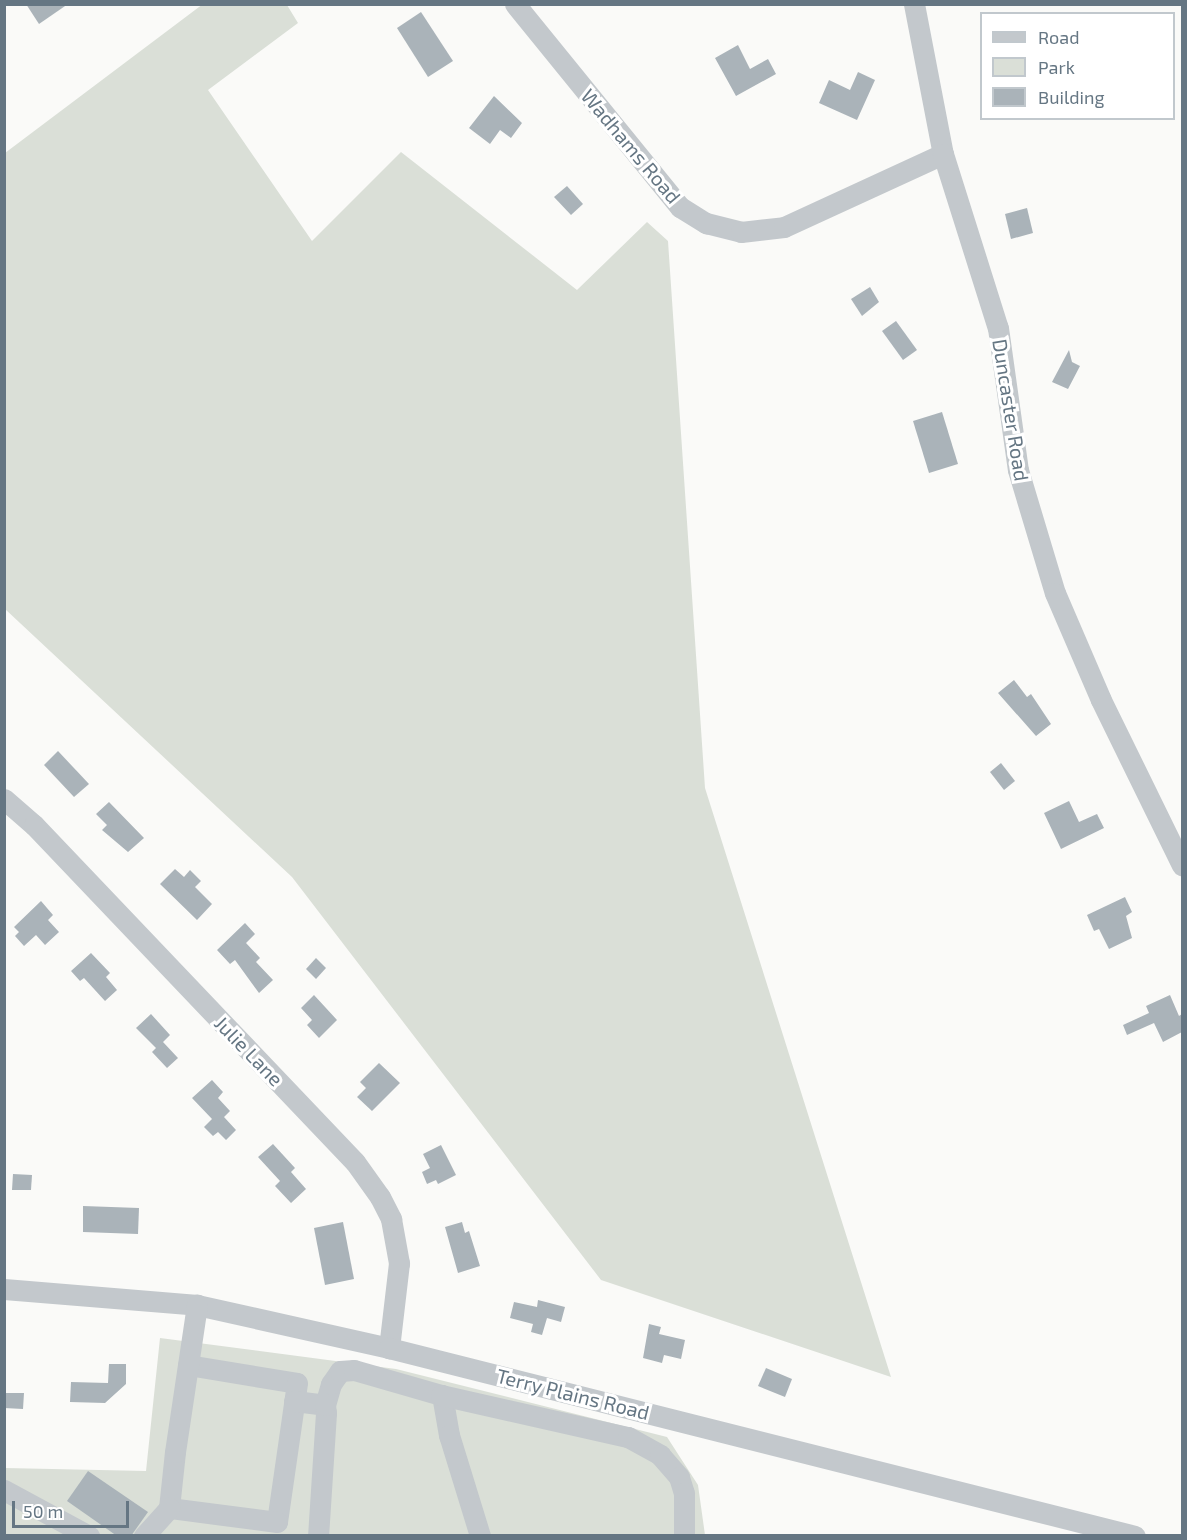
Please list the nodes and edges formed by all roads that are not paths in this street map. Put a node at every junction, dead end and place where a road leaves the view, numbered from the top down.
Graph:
1 (515, 4) edge
2 (914, 4) edge
3 (944, 154) junction
4 (4, 799) edge
5 (1182, 865) edge
6 (4, 1289) edge
7 (197, 1305) junction
8 (389, 1348) junction
9 (188, 1365) junction
10 (442, 1395) junction
11 (294, 1401) junction
12 (325, 1406) junction
13 (4, 1490) edge
14 (169, 1508) junction
15 (89, 1536) edge
16 (144, 1536) edge
17 (318, 1536) edge
18 (480, 1536) edge
19 (684, 1536) edge
20 (1135, 1536) edge

1 - 3 street, Wadhams Road
2 - 3 street, Duncaster Road
3 - 5 street, Duncaster Road
4 - 8 street, Julie Lane
6 - 7 street, Terry Plains Road
7 - 8 street, Terry Plains Road
7 - 9 street
8 - 20 street, Terry Plains Road
9 - 11 street
9 - 14 street
10 - 12 street
10 - 18 street
10 - 19 street
11 - 12 street
11 - 14 street
12 - 17 street
13 - 15 street
14 - 16 street

